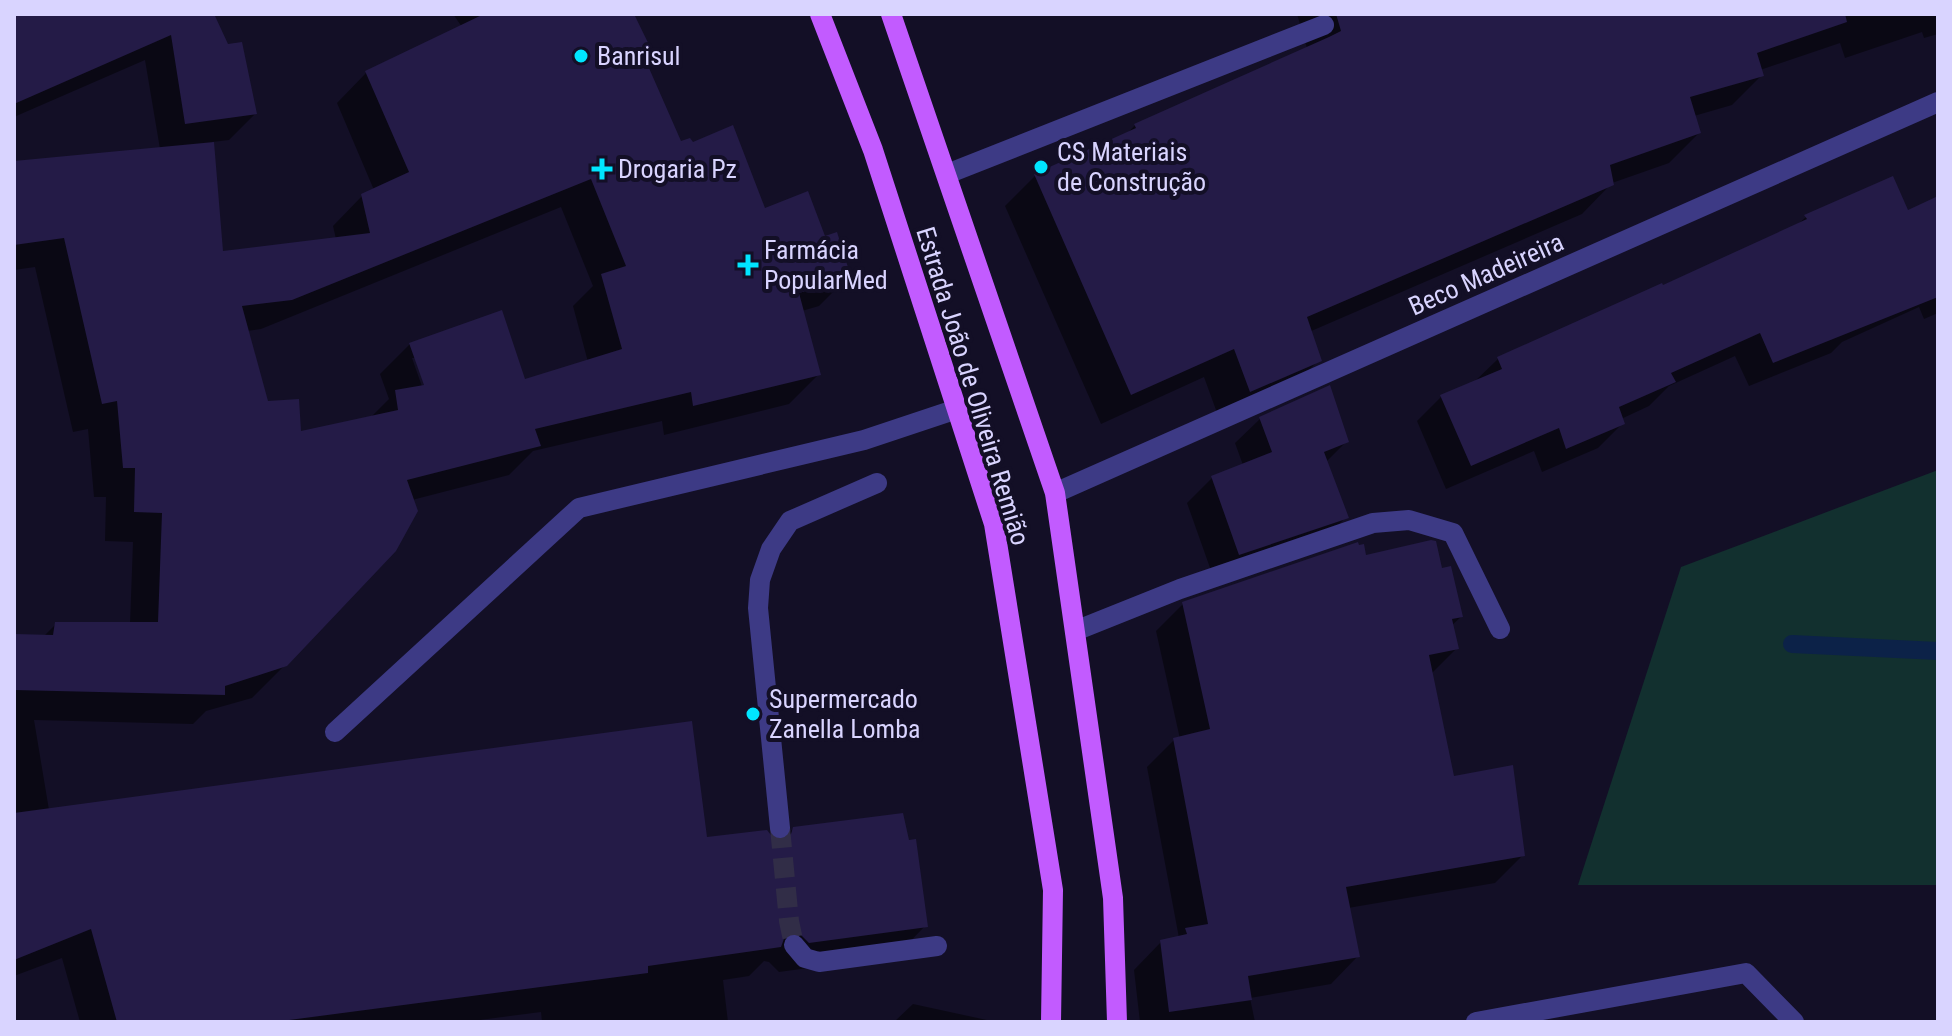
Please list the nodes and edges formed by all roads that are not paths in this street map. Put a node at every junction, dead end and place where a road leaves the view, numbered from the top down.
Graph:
1 (820, 14) edge
2 (891, 14) edge
3 (1324, 25) dead end
4 (1938, 102) edge
5 (947, 174) junction
6 (957, 409) junction
7 (877, 483) dead end
8 (1055, 493) junction
9 (1500, 629) dead end
10 (1075, 631) junction
11 (335, 732) dead end
12 (780, 828) tunnel mouth
13 (794, 945) dead end
14 (937, 946) dead end
15 (1051, 1022) edge
16 (1117, 1022) edge
17 (1476, 1022) edge
18 (1794, 1022) edge

1 - 6 main road, Estrada João de Oliveira Remião
2 - 5 main road, Estrada João de Oliveira Remião
3 - 5 street
4 - 8 street, Beco Madeireira
5 - 8 main road, Estrada João de Oliveira Remião
6 - 11 street
6 - 15 main road, Estrada João de Oliveira Remião
7 - 12 street
8 - 10 main road, Estrada João de Oliveira Remião
9 - 10 street
10 - 16 main road, Estrada João de Oliveira Remião
13 - 14 street
17 - 18 street

